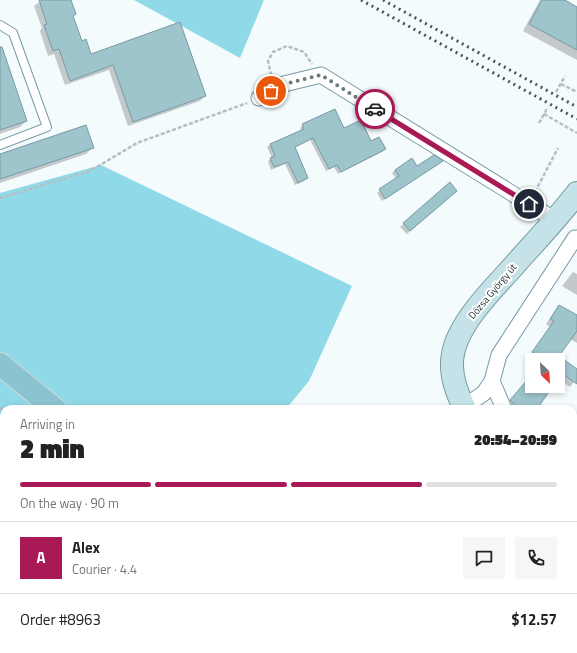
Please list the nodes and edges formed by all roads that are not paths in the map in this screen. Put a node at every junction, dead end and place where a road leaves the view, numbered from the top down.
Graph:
1 (0, 25) edge
2 (259, 98) road end
3 (0, 145) edge
4 (575, 201) edge
5 (555, 220) junction
6 (577, 238) edge
7 (0, 364) edge
8 (492, 381) junction
9 (50, 405) edge
10 (464, 405) edge
11 (469, 405) edge
12 (502, 405) edge

1 - 3 lane
2 - 5 street
4 - 5 street, Dózsa György út
5 - 10 street, Dózsa György út
6 - 8 street, Dózsa György út
7 - 9 main road
8 - 11 street, Dózsa György út
8 - 12 street

